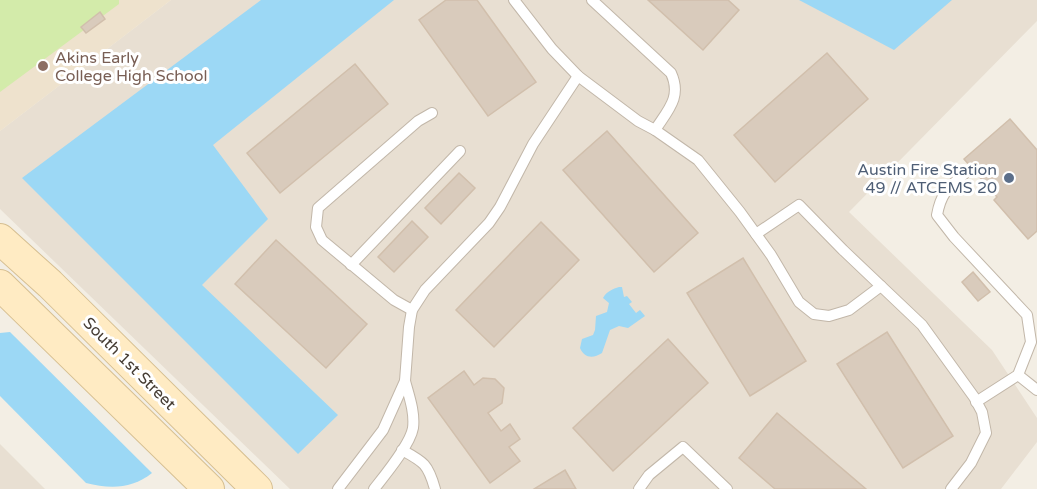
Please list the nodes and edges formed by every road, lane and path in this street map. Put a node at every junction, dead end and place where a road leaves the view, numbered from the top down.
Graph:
1 (514, 0) edge
2 (592, 0) edge
3 (578, 76) junction
4 (432, 113) dead end
5 (655, 130) junction
6 (460, 151) dead end
7 (964, 174) dead end
8 (756, 234) junction
9 (0, 239) edge
10 (351, 265) junction
11 (0, 285) edge
12 (881, 286) junction
13 (412, 310) junction
14 (1018, 375) junction
15 (405, 381) junction
16 (1037, 390) edge
17 (976, 402) junction
18 (402, 450) junction
19 (209, 489) edge
20 (257, 489) edge
21 (338, 489) edge
22 (374, 489) edge
23 (435, 489) edge
24 (639, 489) edge
25 (727, 489) edge
26 (951, 489) edge

1 - 3 lane
2 - 5 lane
3 - 5 lane
3 - 13 lane
4 - 10 lane
5 - 8 lane
6 - 10 lane
7 - 14 lane
8 - 12 lane
8 - 12 lane
9 - 20 main road, South 1st Street
10 - 13 lane
11 - 19 main road, South 1st Street
12 - 17 lane
13 - 15 lane
14 - 16 lane
14 - 17 lane
15 - 18 lane
15 - 21 lane
17 - 26 lane
18 - 22 lane
18 - 23 lane
24 - 25 lane

